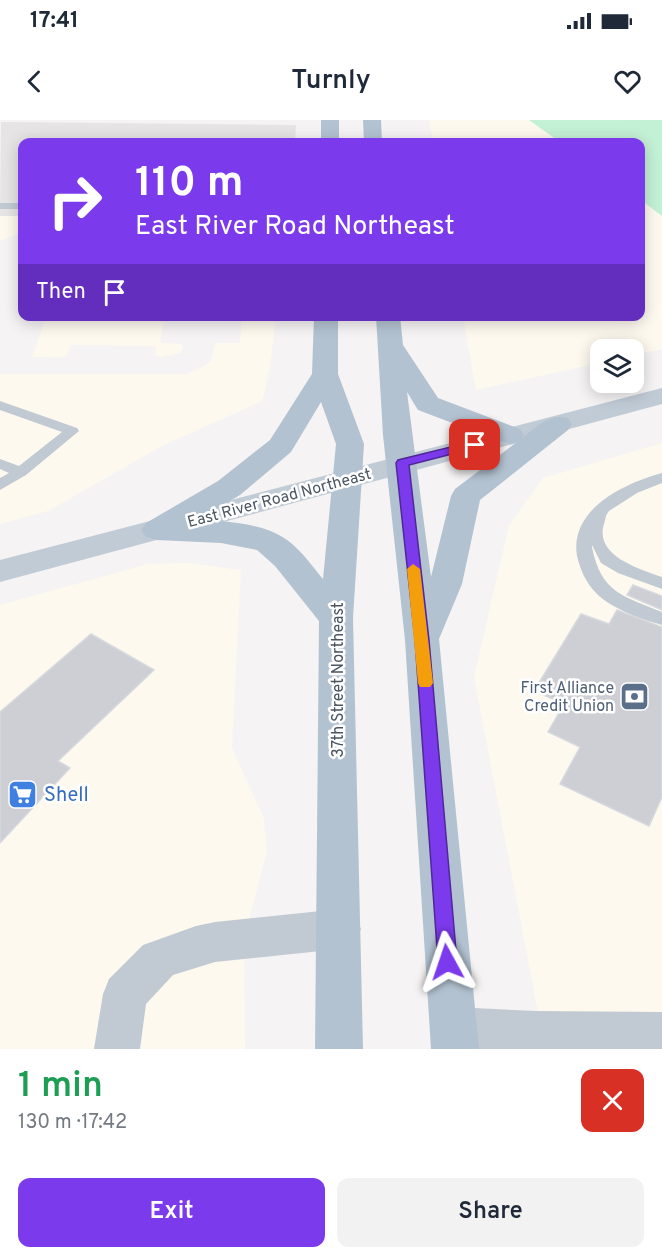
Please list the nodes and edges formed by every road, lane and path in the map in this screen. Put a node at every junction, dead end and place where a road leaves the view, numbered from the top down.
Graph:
1 (330, 120) edge
2 (372, 120) edge
3 (330, 138) edge
4 (374, 138) edge
5 (0, 206) edge
6 (18, 206) edge
7 (326, 321) edge
8 (389, 321) edge
9 (391, 344) junction
10 (325, 374) junction
11 (660, 398) edge
12 (0, 405) edge
13 (558, 424) junction
14 (510, 435) junction
15 (402, 463) junction
16 (0, 464) edge
17 (21, 472) junction
18 (662, 478) edge
19 (345, 479) junction
20 (0, 485) edge
21 (601, 512) junction
22 (157, 530) junction
23 (0, 571) edge
24 (662, 583) edge
25 (336, 618) junction
26 (662, 619) edge
27 (422, 640) junction
28 (340, 929) junction
29 (662, 1035) edge
30 (454, 1039) edge
31 (117, 1049) edge
32 (339, 1049) edge

1 - 3 main road
2 - 4 main road
5 - 6 lane
7 - 10 main road, 37th Street Northeast
8 - 9 main road
9 - 14 main road
9 - 15 main road
10 - 19 main road, 37th Street Northeast
10 - 22 main road
11 - 13 street, East River Road Northeast
12 - 17 lane
13 - 14 street, East River Road Northeast
13 - 27 main road
14 - 15 street, East River Road Northeast
15 - 19 street, East River Road Northeast
15 - 27 main road
16 - 17 lane
17 - 20 lane
18 - 21 lane
19 - 22 street, East River Road Northeast
19 - 25 main road, 37th Street Northeast
21 - 24 lane
21 - 26 lane
22 - 23 street, East River Road Northeast
22 - 25 main road
25 - 28 main road, 37th Street Northeast
27 - 30 main road
28 - 31 street
28 - 32 main road, 37th Street Northeast
29 - 30 street

